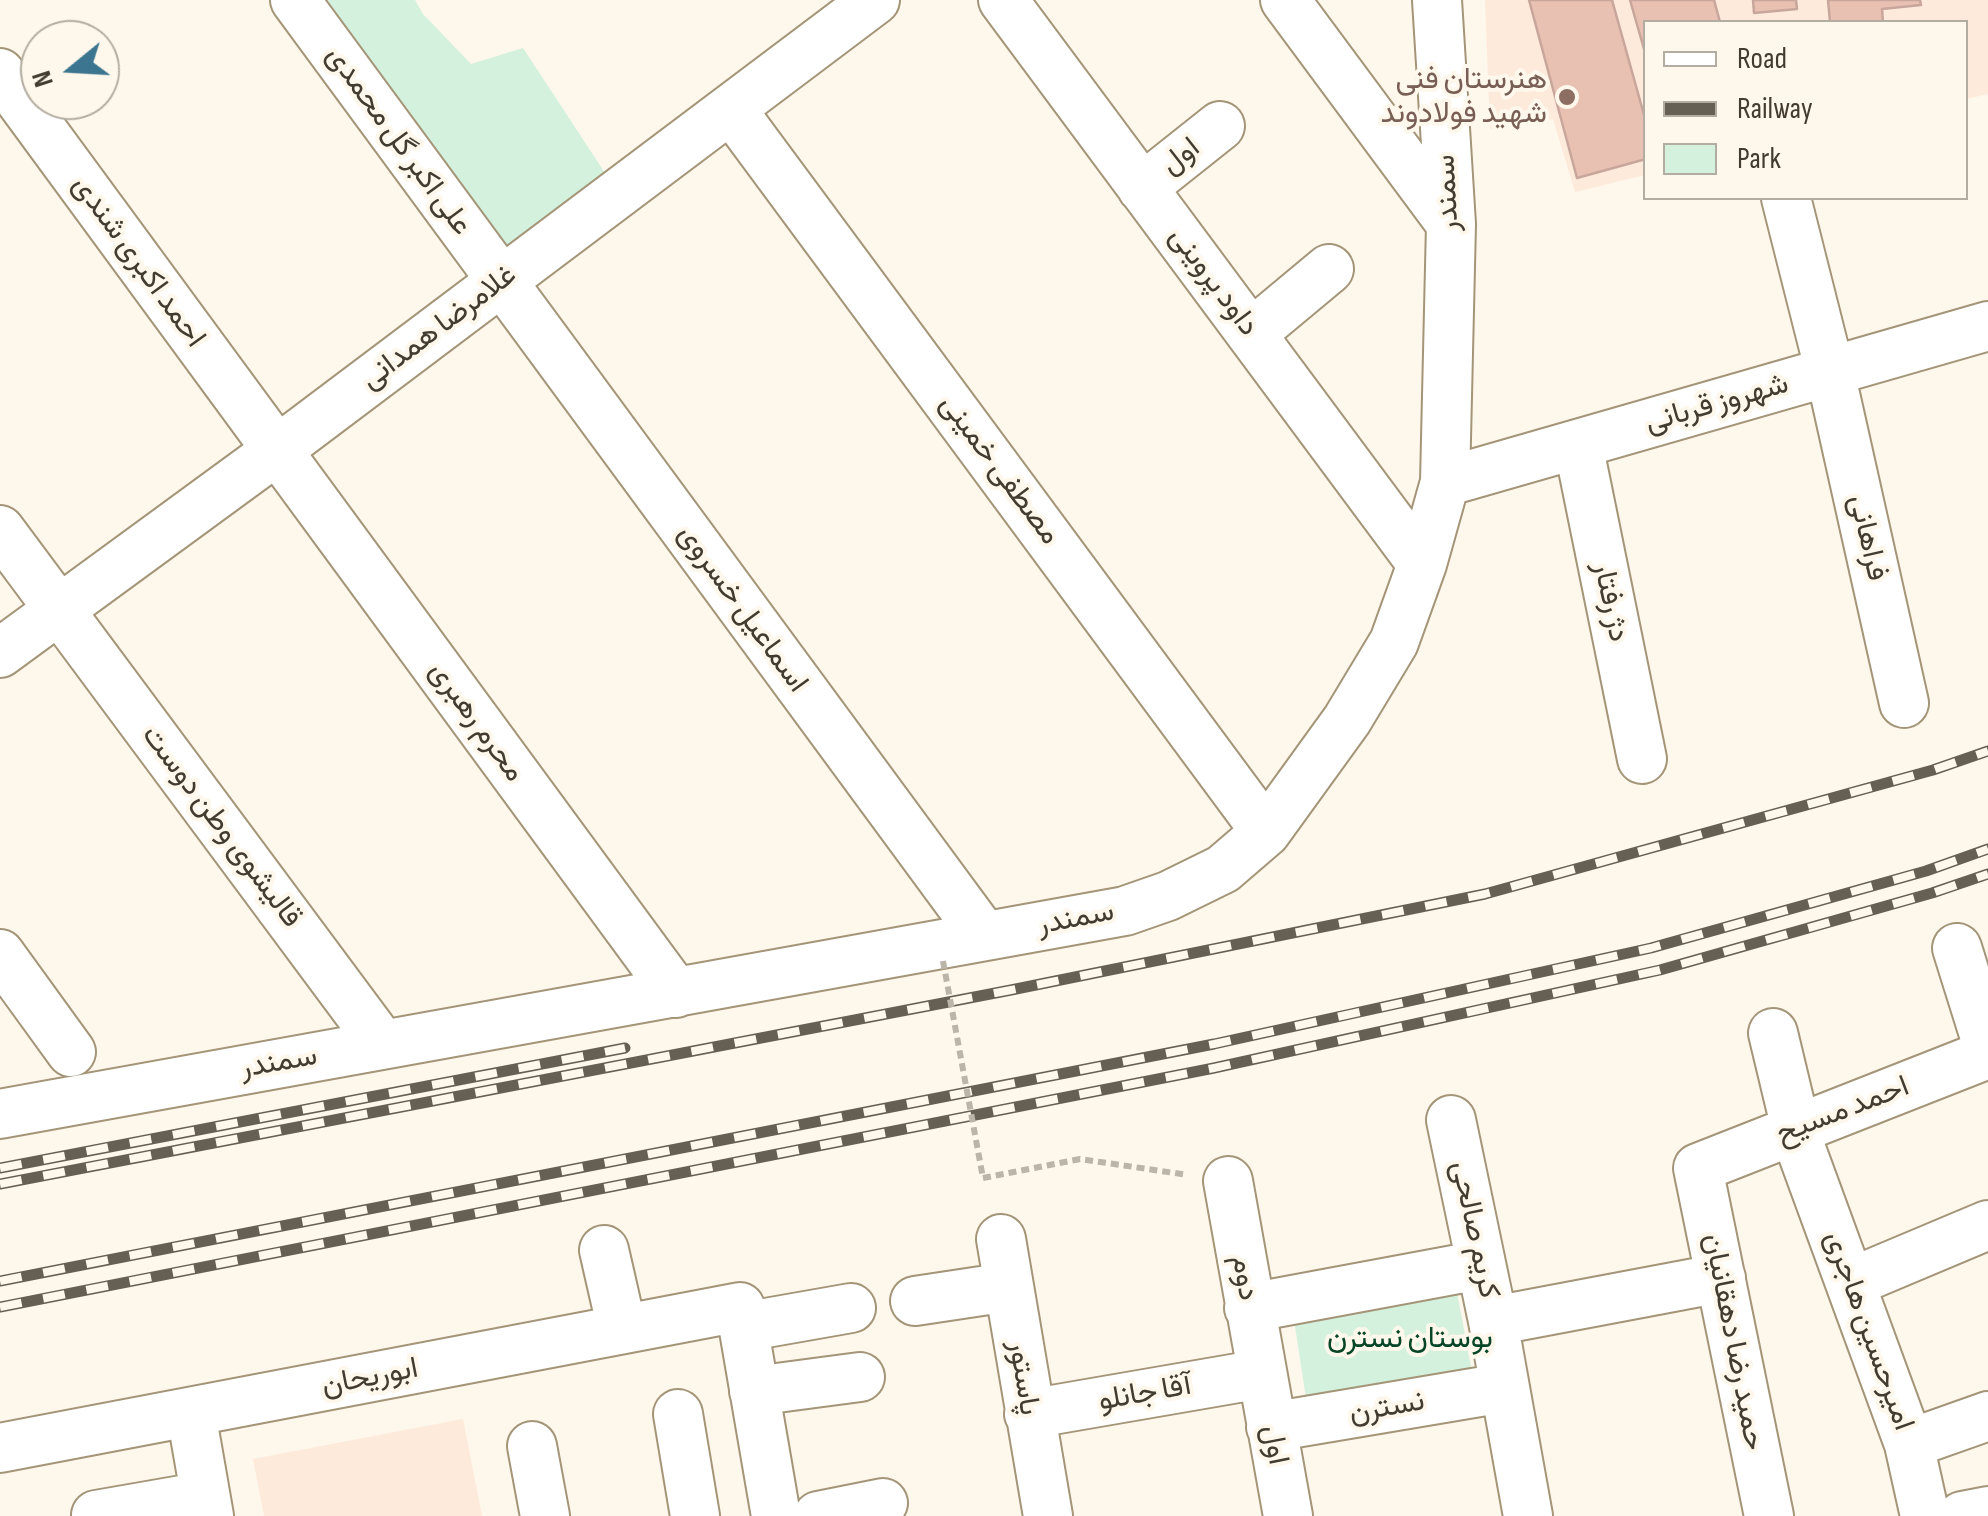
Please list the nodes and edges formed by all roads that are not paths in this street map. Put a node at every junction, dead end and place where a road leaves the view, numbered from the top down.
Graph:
1 (295, 0) edge
2 (875, 0) edge
3 (1003, 0) edge
4 (1285, 0) edge
5 (1437, 0) edge
6 (0, 73) edge
7 (731, 108) junction
8 (1220, 126) dead end
9 (1142, 188) junction
10 (1787, 200) edge
11 (1451, 224) junction
12 (1329, 269) dead end
13 (501, 281) junction
14 (1988, 326) edge
15 (1251, 334) junction
16 (1830, 372) junction
17 (1578, 444) junction
18 (276, 451) junction
19 (1446, 482) junction
20 (0, 530) edge
21 (1422, 564) junction
22 (59, 610) junction
23 (0, 653) edge
24 (1904, 704) dead end
25 (1642, 760) dead end
26 (1266, 832) junction
27 (984, 936) junction
28 (1957, 948) dead end
29 (0, 954) edge
30 (676, 993) junction
31 (1773, 1033) dead end
32 (382, 1044) junction
33 (1988, 1051) edge
34 (71, 1052) dead end
35 (0, 1114) edge
36 (1451, 1120) dead end
37 (1798, 1139) junction
38 (1698, 1168) joint
39 (1228, 1182) road end
40 (1988, 1226) edge
41 (1000, 1239) dead end
42 (604, 1250) dead end
43 (1480, 1265) junction
44 (1721, 1278) junction
45 (1850, 1282) junction
46 (1008, 1287) junction
47 (915, 1302) dead end
48 (850, 1308) dead end
49 (1249, 1308) junction
50 (742, 1317) junction
51 (1493, 1321) junction
52 (622, 1329) junction
53 (1261, 1374) junction
54 (860, 1377) dead end
55 (1504, 1388) junction
56 (754, 1390) junction
57 (191, 1413) junction
58 (678, 1414) dead end
59 (1029, 1414) junction
60 (1988, 1416) edge
61 (1270, 1427) junction
62 (1909, 1444) junction
63 (532, 1446) dead end
64 (0, 1448) edge
65 (883, 1503) dead end
66 (207, 1506) edge
67 (1988, 1511) edge
68 (96, 1515) edge
69 (544, 1516) edge
70 (695, 1516) edge
71 (776, 1516) edge
72 (818, 1516) edge
73 (1048, 1516) edge
74 (1288, 1516) edge
75 (1528, 1516) edge
76 (1768, 1516) edge
77 (1925, 1516) edge
78 (1962, 1516) edge

1 - 13 street, علی اکبر گل محمدی
2 - 7 street, غلامرضا همدانی
3 - 9 street, داود پروینی
4 - 11 street
5 - 11 street, سمندر
6 - 18 street, احمد اکبری شندی
7 - 13 street, غلامرضا همدانی
7 - 26 street, مصطفی خمینی
8 - 9 street, اول
9 - 15 street, داود پروینی
10 - 16 street, فراهانی
11 - 19 street, سمندر
12 - 15 street
13 - 18 street, غلامرضا همدانی
13 - 27 street, اسماعیل خسروی
14 - 16 street, شهروز قربانی
15 - 21 street, داود پروینی
16 - 17 street, شهروز قربانی
16 - 24 street, فراهانی
17 - 19 street, شهروز قربانی
17 - 25 street, دژ رفتار
18 - 22 street, غلامرضا همدانی
18 - 30 street, محرم رهبری
19 - 21 street, سمندر
20 - 22 street, قالیشوی وطن دوست
21 - 26 street, سمندر
22 - 23 street, غلامرضا همدانی
22 - 32 street, قالیشوی وطن دوست
26 - 27 street, سمندر
27 - 30 street, سمندر
28 - 33 street
29 - 34 street
30 - 32 street, سمندر
31 - 37 street, امیرحسین هاجری
32 - 35 street, سمندر
33 - 37 street, احمد مسیح
36 - 43 street, کریم صالحی
37 - 38 street, احمد مسیح
37 - 45 street, امیرحسین هاجری
38 - 44 street, حمید رضا دهقانیان
39 - 49 street, دوم
40 - 45 street
41 - 46 street, پاستور
42 - 52 street
43 - 49 street
43 - 51 street, کریم صالحی
44 - 51 street
44 - 76 street, حمید رضا دهقانیان
45 - 62 street, امیرحسین هاجری
46 - 47 street
46 - 59 street, پاستور
48 - 50 street
49 - 53 street, دوم
50 - 52 street, ابوریحان
50 - 56 street
51 - 55 street, کریم صالحی
52 - 57 street, ابوریحان
53 - 59 street, آقا جانلو
53 - 61 street, اول
54 - 56 street
55 - 61 street, نسترن
55 - 75 street, کریم صالحی
56 - 71 street
57 - 64 street, ابوریحان
57 - 66 street
58 - 70 street
59 - 73 street, پاستور
60 - 62 street
61 - 74 street, اول
62 - 77 street, امیرحسین هاجری
63 - 69 street
65 - 72 street
66 - 68 street
67 - 78 street

